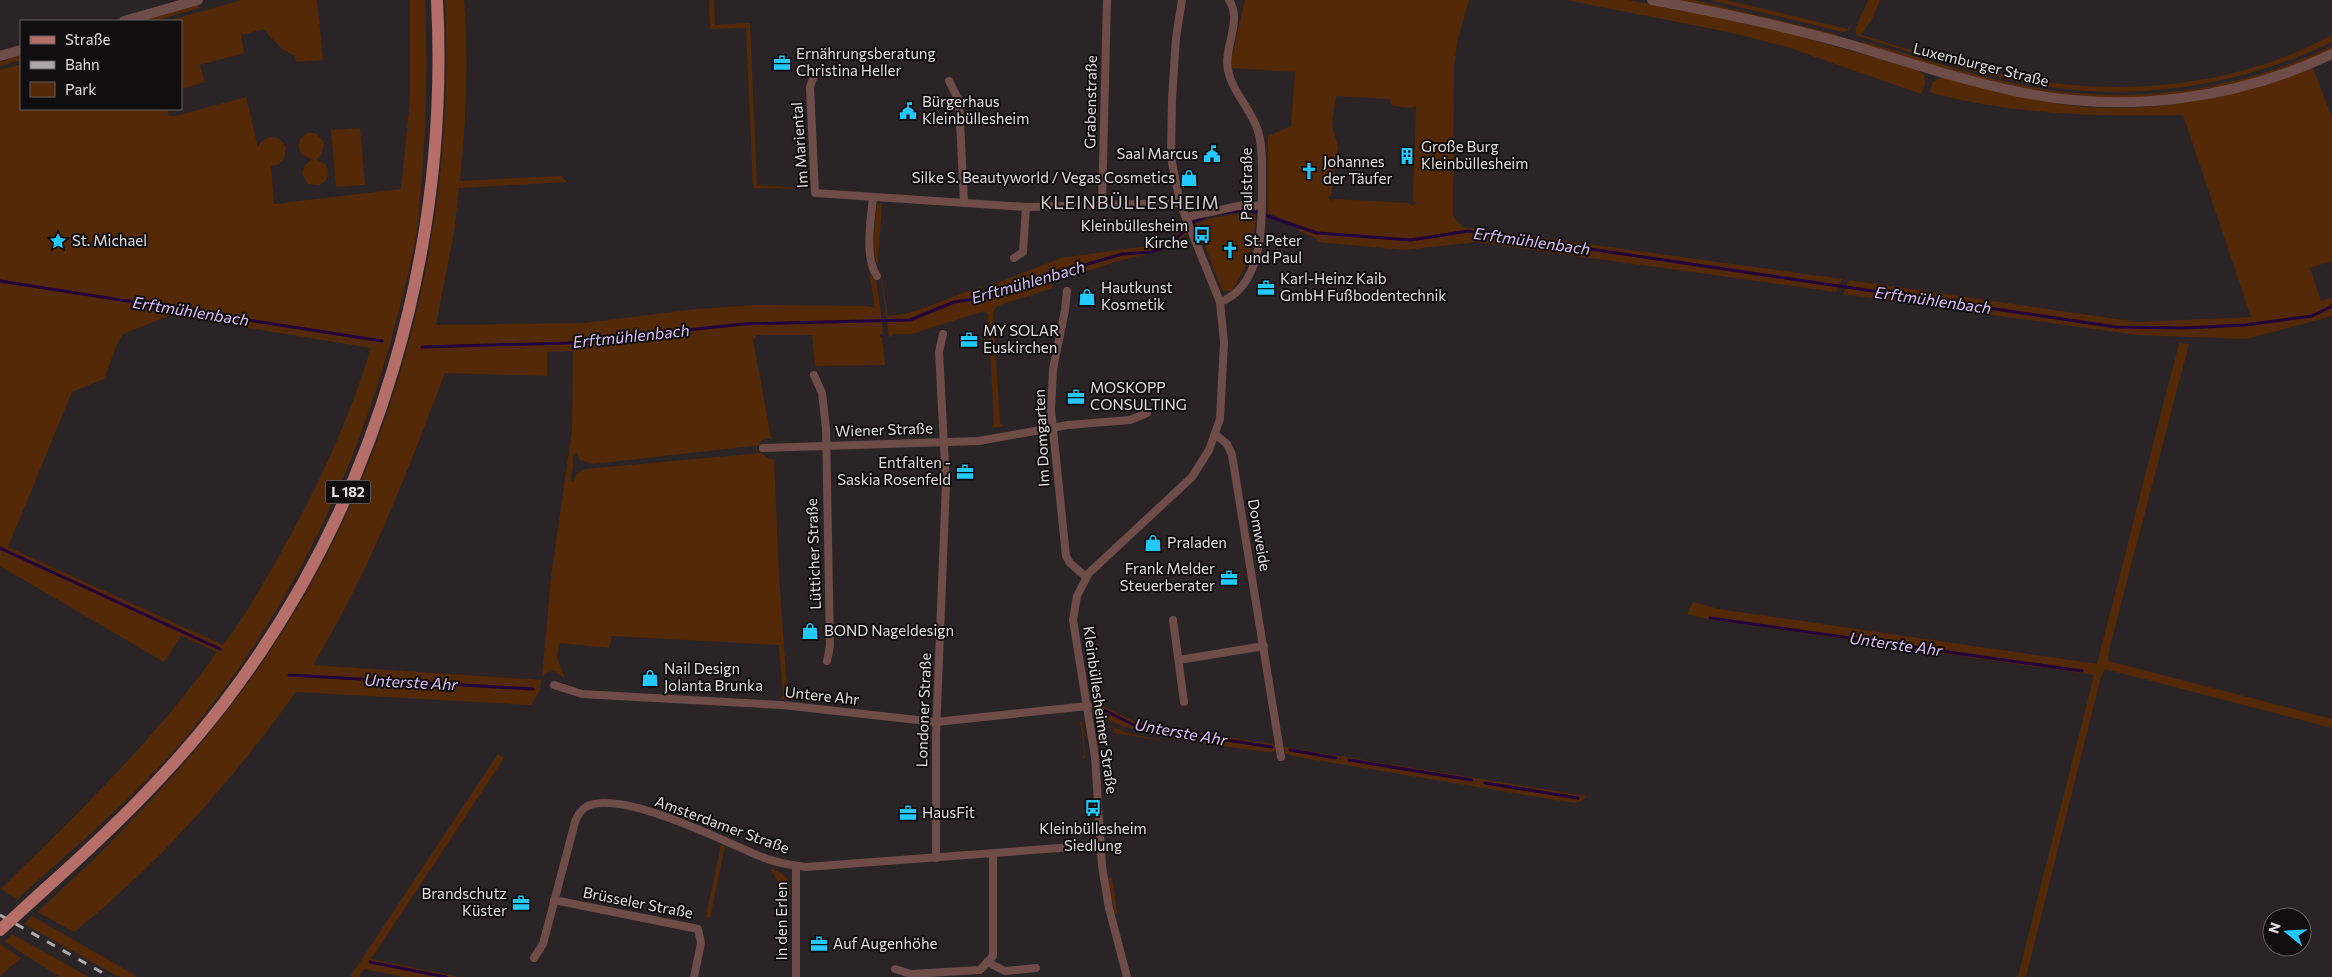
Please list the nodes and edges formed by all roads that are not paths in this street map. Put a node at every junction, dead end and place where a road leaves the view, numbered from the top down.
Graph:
1 (198, 0) edge
2 (437, 0) edge
3 (1107, 0) edge
4 (1182, 0) edge
5 (1229, 0) edge
6 (1652, 0) edge
7 (128, 20) edge
8 (20, 50) edge
9 (2332, 54) edge
10 (0, 56) edge
11 (816, 70) dead end
12 (949, 81) dead end
13 (873, 197) junction
14 (1180, 202) junction
15 (964, 203) junction
16 (1102, 206) junction
17 (1026, 207) junction
18 (1262, 211) junction
19 (1189, 223) junction
20 (1014, 258) dead end
21 (877, 276) dead end
22 (1067, 291) dead end
23 (1220, 302) junction
24 (943, 334) dead end
25 (814, 375) dead end
26 (1147, 413) dead end
27 (1052, 428) junction
28 (1216, 434) junction
29 (944, 442) junction
30 (825, 446) junction
31 (763, 448) dead end
32 (1086, 577) junction
33 (1173, 620) dead end
34 (1264, 646) junction
35 (1178, 660) junction
36 (827, 661) dead end
37 (554, 685) dead end
38 (1184, 702) dead end
39 (1088, 706) junction
40 (936, 722) junction
41 (1281, 757) dead end
42 (1101, 845) junction
43 (993, 854) junction
44 (936, 858) junction
45 (796, 866) junction
46 (554, 900) junction
47 (0, 930) edge
48 (534, 958) dead end
49 (987, 962) junction
50 (1036, 968) dead end
51 (895, 969) dead end
52 (694, 977) edge
53 (796, 977) edge
54 (1127, 977) edge

1 - 7 street
2 - 47 main road, L 182, bridge
3 - 16 street, Grabenstraße
4 - 14 street, Kleinbüllesheimer Straße
5 - 18 street, Paulstraße
6 - 9 street, Luxemburger Straße
8 - 10 street
11 - 13 street, Im Mariental
12 - 15 street
13 - 15 street, Im Mariental
13 - 21 street
14 - 16 street, Im Mariental
14 - 19 street, Kleinbüllesheimer Straße
15 - 17 street, Im Mariental
16 - 17 street, Im Mariental
17 - 20 street
18 - 19 street
18 - 23 street, Paulstraße
19 - 23 street, Kleinbüllesheimer Straße
22 - 27 street, Im Domgarten
23 - 28 street, Kleinbüllesheimer Straße
24 - 29 street, Wiener Straße
25 - 30 street, Wiener Straße
26 - 27 street, Wiener Straße
27 - 29 street, Wiener Straße
27 - 32 street, Im Domgarten
28 - 32 street, Kleinbüllesheimer Straße
28 - 34 street, Domweide
29 - 30 street, Wiener Straße
29 - 40 street, Londoner Straße
30 - 31 street, Wiener Straße
30 - 36 street, Lütticher Straße
32 - 39 street, Kleinbüllesheimer Straße
33 - 35 street
34 - 35 street
34 - 41 street, Domweide
35 - 38 street
37 - 40 street, Untere Ahr
39 - 40 street, Untere Ahr
39 - 42 street, Kleinbüllesheimer Straße
40 - 44 street, Londoner Straße
42 - 43 street, Amsterdamer Straße
42 - 54 street, Kleinbüllesheimer Straße
43 - 44 street, Amsterdamer Straße
43 - 49 street
44 - 45 street, Amsterdamer Straße
45 - 46 street, Amsterdamer Straße
45 - 53 street, In den Erlen
46 - 48 street, Amsterdamer Straße
46 - 52 street, Brüsseler Straße
49 - 50 street
49 - 51 street

